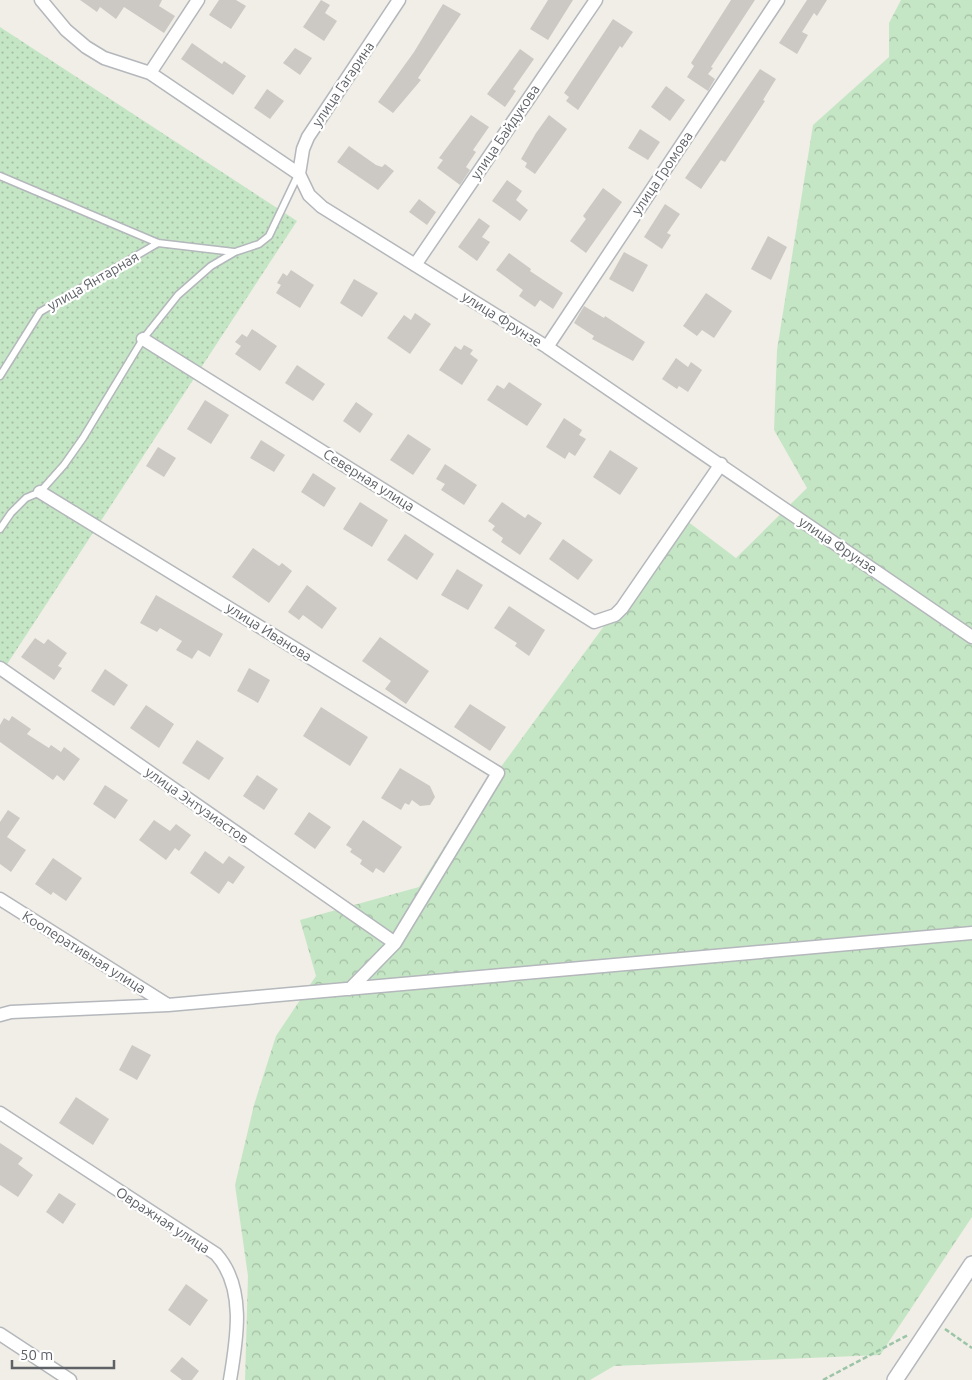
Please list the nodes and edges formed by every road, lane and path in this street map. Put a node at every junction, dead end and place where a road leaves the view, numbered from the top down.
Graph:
1 (42, 0) edge
2 (198, 0) edge
3 (399, 0) edge
4 (596, 0) edge
5 (778, 0) edge
6 (150, 73) junction
7 (299, 174) junction
8 (0, 176) edge
9 (158, 243) junction
10 (235, 252) junction
11 (415, 265) junction
12 (143, 338) junction
13 (547, 347) junction
14 (0, 376) edge
15 (721, 464) junction
16 (40, 492) junction
17 (0, 529) edge
18 (972, 637) edge
19 (0, 668) edge
20 (0, 899) edge
21 (972, 933) edge
22 (395, 943) junction
23 (350, 989) junction
24 (168, 1005) junction
25 (0, 1015) edge
26 (0, 1113) edge
27 (972, 1264) edge
28 (934, 1322) junction
29 (0, 1334) edge
30 (972, 1348) edge
31 (70, 1380) edge
32 (230, 1380) edge
33 (823, 1380) edge
34 (895, 1380) edge

1 - 6 street, улица Фрунзе
2 - 6 street
3 - 7 street, улица Гагарина
4 - 11 street, улица Байдукова
5 - 13 street, улица Громова
6 - 7 street, улица Фрунзе
7 - 10 lane
7 - 11 street, улица Фрунзе
8 - 9 lane
9 - 10 lane
9 - 14 lane, улица Янтарная
10 - 12 lane
11 - 13 street, улица Фрунзе
12 - 15 street, Северная улица
12 - 16 lane
13 - 15 street, улица Фрунзе
15 - 18 street, улица Фрунзе
16 - 17 lane
16 - 22 street, улица Иванова
19 - 22 street, улица Энтузиастов
20 - 24 street, Кооперативная улица
21 - 23 street
22 - 23 street
23 - 24 street
24 - 25 street
26 - 32 street, Овражная улица
27 - 28 street
28 - 30 path
28 - 33 path
28 - 34 street
29 - 31 street

